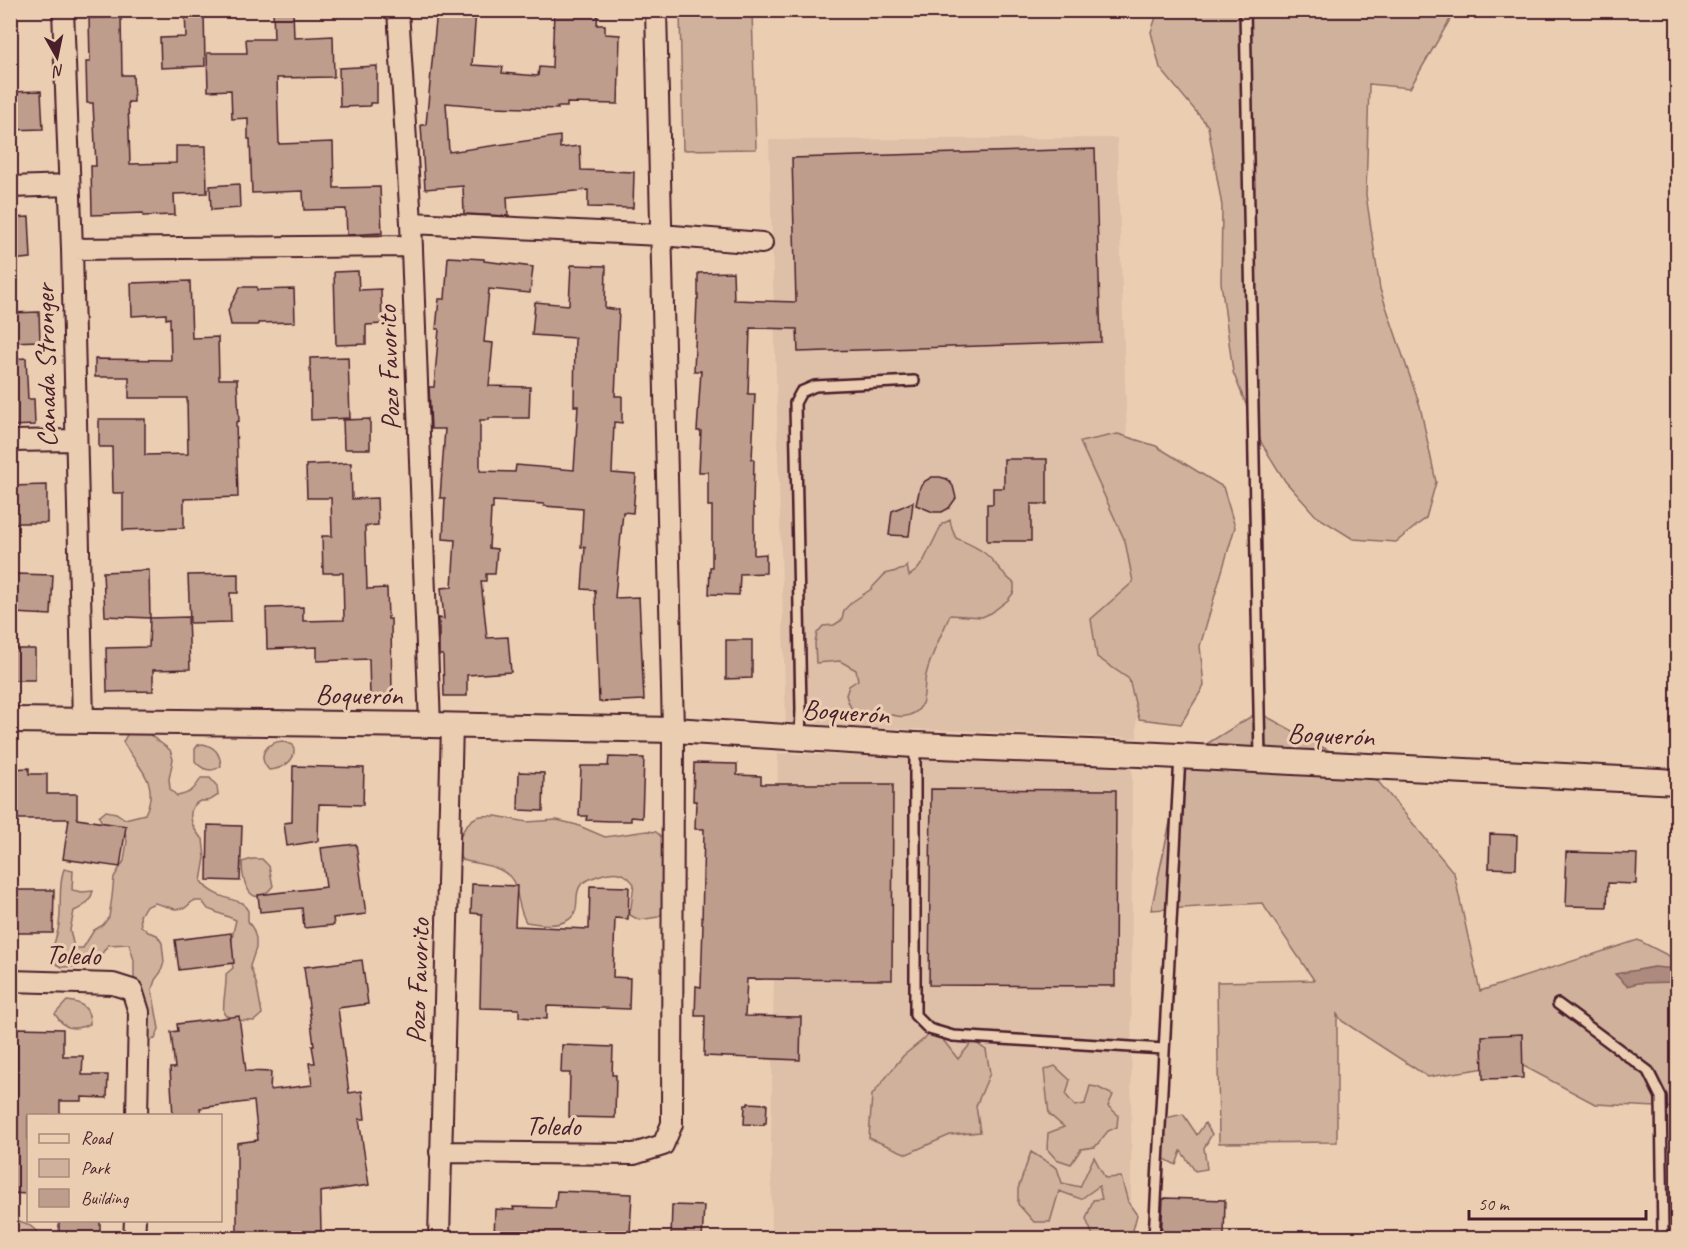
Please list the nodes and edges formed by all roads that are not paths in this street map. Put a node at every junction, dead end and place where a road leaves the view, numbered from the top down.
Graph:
1 (63, 10) edge
2 (398, 10) edge
3 (656, 10) edge
4 (1245, 10) edge
5 (69, 185) junction
6 (10, 187) edge
7 (411, 223) junction
8 (660, 235) junction
9 (762, 243) dead end
10 (412, 246) junction
11 (72, 249) junction
12 (914, 381) dead end
13 (75, 440) junction
14 (10, 441) edge
15 (10, 720) edge
16 (82, 721) junction
17 (441, 725) junction
18 (673, 730) junction
19 (800, 738) junction
20 (915, 746) junction
21 (1180, 756) junction
22 (1260, 760) junction
23 (1677, 782) edge
24 (10, 981) edge
25 (1558, 1004) dead end
26 (1164, 1049) junction
27 (137, 1114) edge
28 (440, 1152) junction
29 (135, 1222) edge
30 (134, 1239) edge
31 (439, 1239) edge
32 (1154, 1239) edge
33 (1663, 1239) edge

1 - 5 street, Canada Stronger
2 - 7 street, Pozo Favorito
3 - 8 street
4 - 22 lane
5 - 6 street
5 - 11 street, Canada Stronger
7 - 8 street
7 - 10 street, Pozo Favorito
8 - 9 street
8 - 18 street
10 - 11 street
10 - 17 street, Pozo Favorito
11 - 13 street, Canada Stronger
12 - 19 lane
13 - 14 street
13 - 16 street, Canada Stronger
15 - 16 street, Boquerón
16 - 17 street, Boquerón
17 - 18 street, Boquerón
17 - 28 street, Pozo Favorito
18 - 19 street, Boquerón
18 - 28 street, Toledo
19 - 20 street, Boquerón
20 - 21 street, Boquerón
20 - 26 lane
21 - 22 street, Boquerón
21 - 26 lane
22 - 23 street, Boquerón
24 - 27 street, Toledo
25 - 33 lane
26 - 32 lane
28 - 31 street, Pozo Favorito
29 - 30 street

